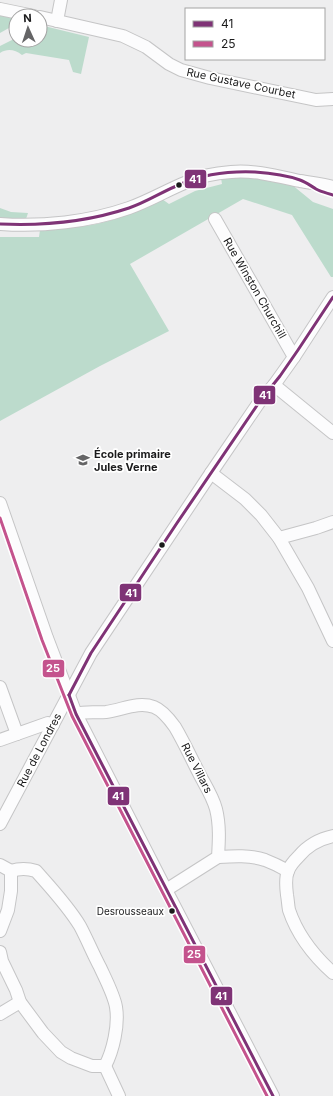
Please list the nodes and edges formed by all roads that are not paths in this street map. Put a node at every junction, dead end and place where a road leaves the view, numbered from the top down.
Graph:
1 (61, 0) edge
2 (48, 19) edge
3 (56, 21) junction
4 (333, 99) edge
5 (301, 181) junction
6 (333, 187) edge
7 (333, 195) edge
8 (215, 219) dead end
9 (0, 224) edge
10 (333, 297) edge
11 (294, 357) junction
12 (274, 386) junction
13 (333, 433) edge
14 (211, 472) junction
15 (0, 503) edge
16 (333, 522) edge
17 (279, 538) junction
18 (333, 641) edge
19 (0, 687) edge
20 (69, 695) junction
21 (76, 714) junction
22 (53, 725) junction
23 (17, 734) junction
24 (0, 740) edge
25 (0, 824) edge
26 (333, 836) edge
27 (218, 857) junction
28 (5, 868) edge
29 (288, 870) junction
30 (166, 890) junction
31 (0, 931) edge
32 (0, 952) edge
33 (333, 973) edge
34 (20, 1002) junction
35 (0, 1014) edge
36 (105, 1066) junction
37 (119, 1096) edge
38 (273, 1096) edge

1 - 3 street
2 - 3 street, Rue Gustave Courbet
3 - 4 street, Rue Gustave Courbet
5 - 6 street
5 - 7 street
5 - 9 street
8 - 11 street, Rue Winston Churchill
10 - 11 street, Rue de Londres
11 - 12 street, Rue de Londres
12 - 13 street
12 - 14 street, Rue de Londres
14 - 17 street
14 - 20 street, Rue de Londres
15 - 20 street
16 - 17 street
17 - 18 street
19 - 23 street
20 - 21 street
20 - 22 street, Rue de Londres
21 - 27 street, Rue Villars
21 - 30 street
22 - 23 street
22 - 25 street, Rue de Londres
23 - 24 street
26 - 29 street
27 - 29 street
27 - 30 street
28 - 31 street
28 - 36 street
29 - 33 street
30 - 38 street
32 - 34 street
34 - 35 street
34 - 36 street
36 - 37 street

